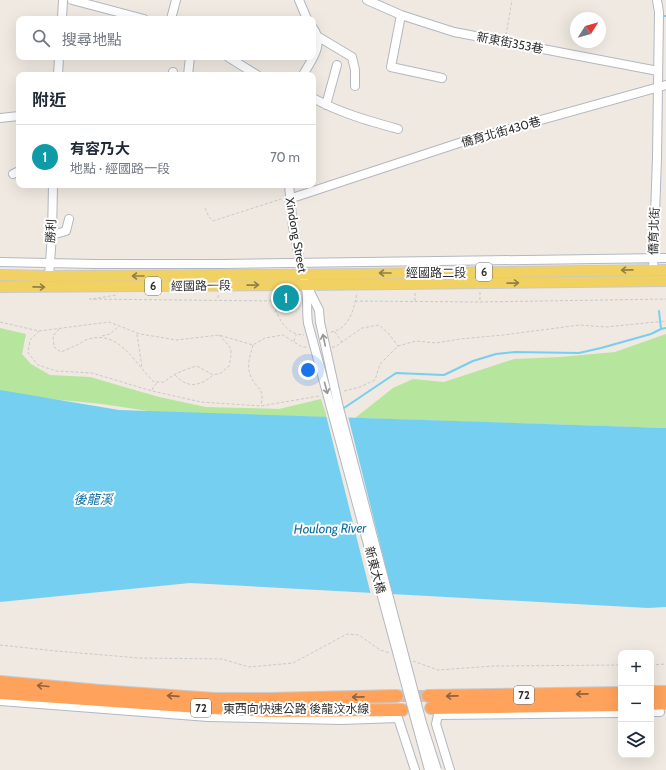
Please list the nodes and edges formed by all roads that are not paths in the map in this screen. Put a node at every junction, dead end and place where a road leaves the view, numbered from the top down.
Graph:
1 (63, 0) edge
2 (72, 0) edge
3 (176, 0) edge
4 (299, 0) edge
5 (367, 0) edge
6 (657, 0) edge
7 (401, 15) junction
8 (62, 16) edge
9 (133, 16) edge
10 (172, 16) edge
11 (306, 16) edge
12 (316, 32) edge
13 (316, 38) edge
14 (316, 51) edge
15 (59, 60) edge
16 (190, 60) edge
17 (233, 60) edge
18 (312, 60) edge
19 (337, 65) dead end
20 (658, 70) junction
21 (58, 72) edge
22 (188, 72) edge
23 (252, 72) edge
24 (305, 72) edge
25 (442, 78) dead end
26 (666, 85) edge
27 (355, 86) dead end
28 (657, 89) junction
29 (316, 100) edge
30 (326, 105) junction
31 (16, 116) edge
32 (0, 118) edge
33 (398, 129) dead end
34 (657, 158) junction
35 (666, 159) edge
36 (53, 188) edge
37 (289, 188) edge
38 (289, 198) junction
39 (69, 219) dead end
40 (52, 235) junction
41 (653, 258) junction
42 (666, 258) edge
43 (0, 262) edge
44 (300, 263) junction
45 (49, 264) junction
46 (653, 270) junction
47 (666, 270) edge
48 (303, 274) junction
49 (0, 275) edge
50 (49, 276) junction
51 (666, 281) edge
52 (306, 285) junction
53 (0, 287) edge
54 (0, 682) edge
55 (654, 692) edge
56 (666, 692) edge
57 (0, 693) edge
58 (618, 693) edge
59 (397, 696) tunnel mouth
60 (0, 701) edge
61 (618, 704) edge
62 (402, 710) tunnel mouth
63 (618, 713) edge
64 (415, 770) edge
65 (429, 770) edge
66 (437, 770) edge
67 (450, 770) edge

1 - 8 street
2 - 9 street
3 - 10 street
4 - 11 street
5 - 7 street, 新東街353巷
6 - 20 street, 僑育北街
7 - 20 street, 新東街353巷
7 - 25 street
12 - 27 street
13 - 14 street
15 - 21 street
16 - 22 street
17 - 23 street
18 - 24 street
19 - 30 street
20 - 28 street, 僑育北街
26 - 28 street, 僑育北街430巷
28 - 34 street, 僑育北街
28 - 38 street, 僑育北街430巷
29 - 30 street
30 - 33 street
31 - 32 street
34 - 35 street
34 - 41 street, 僑育北街
36 - 40 street, 勝利
37 - 38 street, Xindong Street
38 - 44 street, Xindong Street
39 - 40 street
40 - 45 street, 勝利
41 - 42 street
41 - 44 street
41 - 46 street, 僑育北街
43 - 45 street
44 - 45 street
44 - 48 street, Xindong Street
45 - 50 street, 勝利
46 - 47 main road, 經國路二段 / 6
46 -> 48 main road, 經國路二段 / 6
48 -> 50 main road, 經國路一段 / 6
48 - 52 street, Xindong Street
49 - 50 main road, 經國路一段 / 6
52 -> 51 main road, 經國路二段 / 6
53 -> 52 main road, 經國路一段 / 6
52 -> 65 street, 新東大橋, bridge
66 -> 52 street, 新東大橋, bridge
59 -> 54 highway, 東西向快速公路 後龍汶水線 / 72
55 - 56 highway
57 - 62 highway, 東西向快速公路 後龍汶水線 / 72
58 -> 61 highway, 72
60 - 64 street
63 - 67 street

